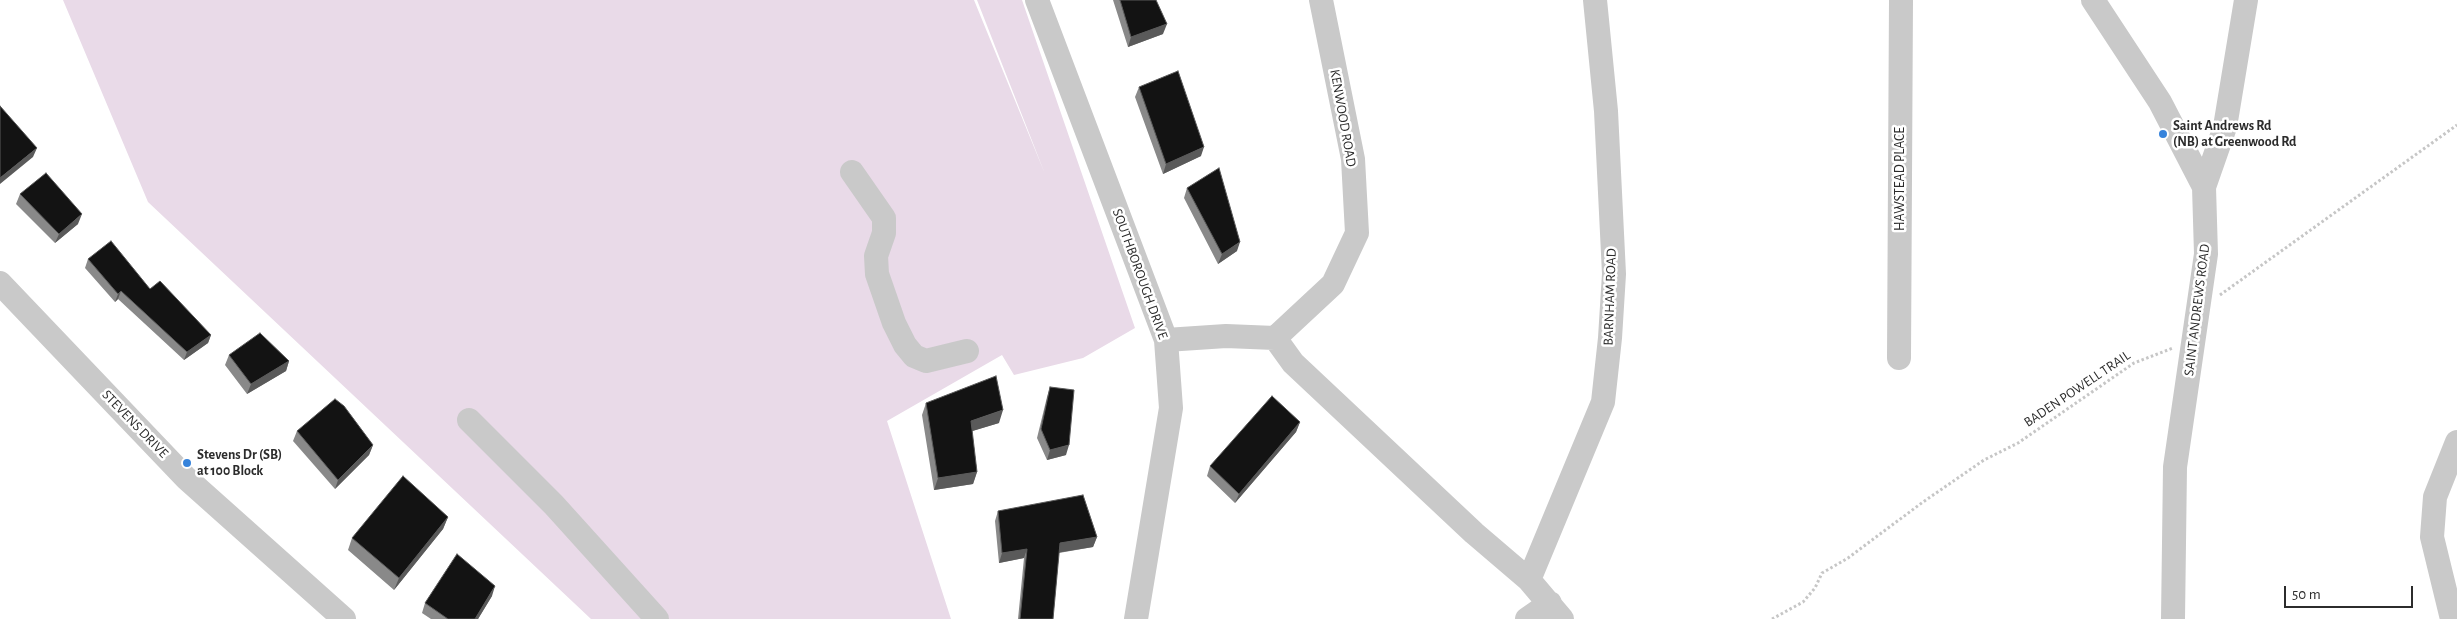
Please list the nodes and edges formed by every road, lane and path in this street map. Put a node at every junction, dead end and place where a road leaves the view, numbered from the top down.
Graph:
1 (1037, 0) edge
2 (1321, 0) edge
3 (1594, 0) edge
4 (1901, 0) edge
5 (2093, 0) edge
6 (2246, 0) edge
7 (2457, 125) edge
8 (852, 172) dead end
9 (2204, 187) junction
10 (0, 283) edge
11 (2215, 304) dead end
12 (1275, 338) junction
13 (1166, 340) junction
14 (2193, 348) junction
15 (967, 351) dead end
16 (1899, 358) dead end
17 (469, 420) dead end
18 (2457, 442) edge
19 (1529, 580) junction
20 (1556, 611) edge
21 (344, 619) edge
22 (656, 619) edge
23 (1136, 619) edge
24 (1527, 619) edge
25 (1772, 619) edge
26 (2173, 619) edge
27 (2452, 619) edge

1 - 13 street, SOUTHBOROUGH DRIVE
2 - 12 street, KENWOOD ROAD
3 - 19 street, BARNHAM ROAD
4 - 16 street, HAWSTEAD PLACE
5 - 9 street, SAINT ANDREWS ROAD
6 - 9 street
7 - 11 path
8 - 15 street
9 - 14 street, SAINT ANDREWS ROAD
10 - 21 street, STEVENS DRIVE
12 - 13 street
12 - 19 street
13 - 23 street, SOUTHBOROUGH DRIVE
14 - 25 path, BADEN POWELL TRAIL
14 - 26 street, SAINT ANDREWS ROAD
17 - 22 street
18 - 27 street
19 - 20 street
20 - 24 street

